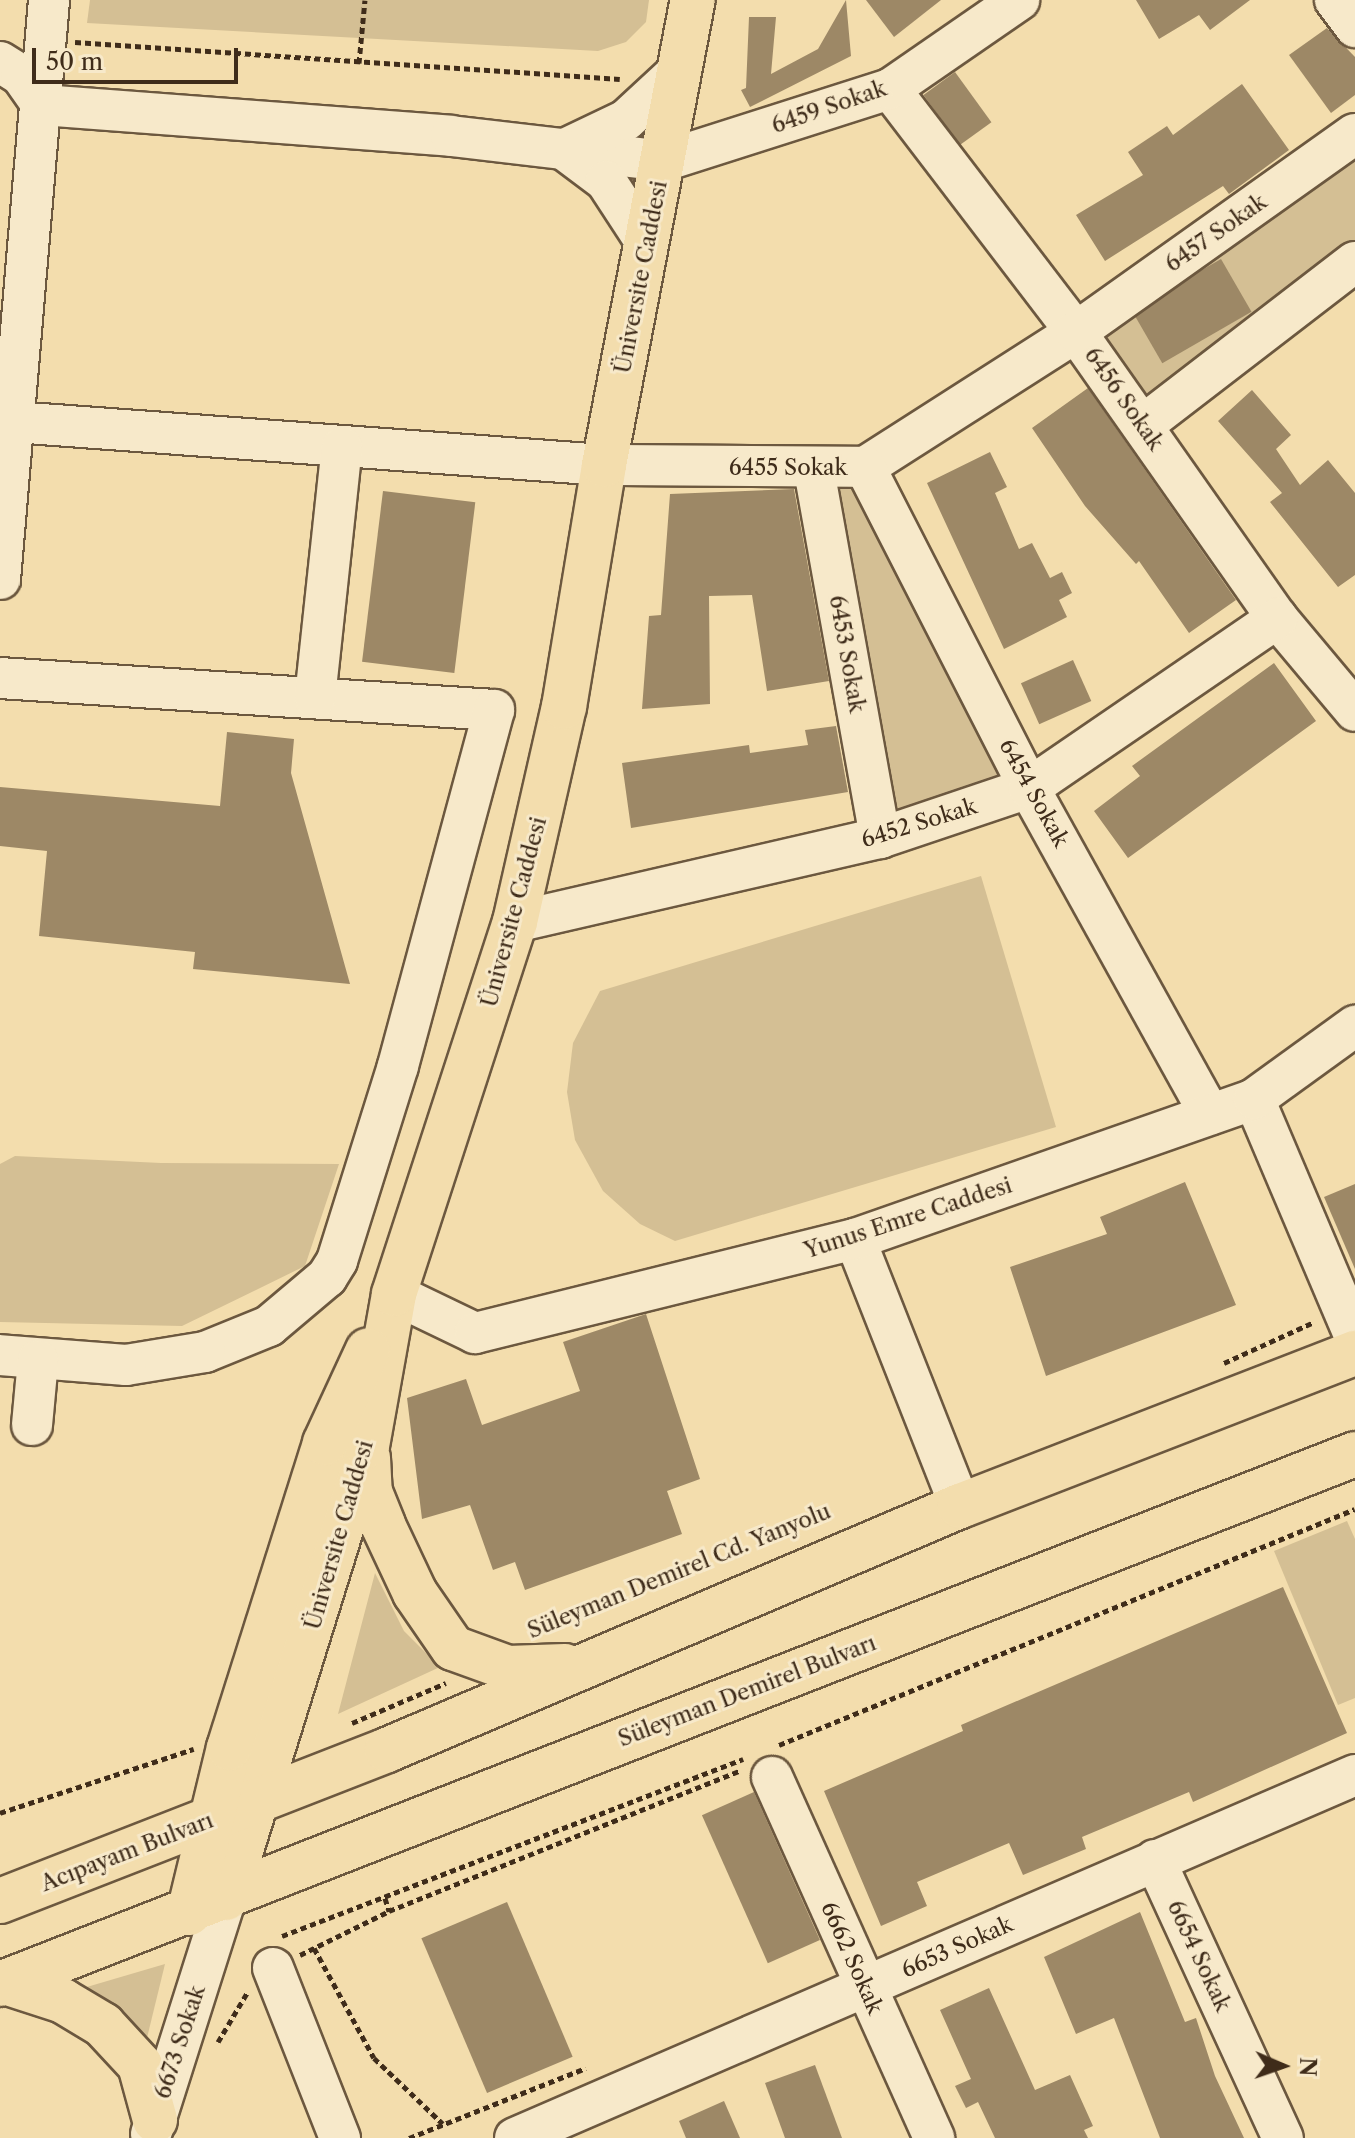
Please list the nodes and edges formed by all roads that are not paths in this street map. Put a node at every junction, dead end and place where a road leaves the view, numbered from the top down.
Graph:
1 (693, 0) edge
2 (1019, 0) edge
3 (1335, 0) edge
4 (61, 14) edge
5 (1355, 27) edge
6 (0, 62) edge
7 (680, 70) junction
8 (890, 89) junction
9 (42, 105) junction
10 (1355, 134) edge
11 (562, 149) junction
12 (664, 161) junction
13 (647, 244) junction
14 (1355, 262) edge
15 (1076, 332) junction
16 (7, 421) edge
17 (1143, 425) junction
18 (342, 447) junction
19 (604, 465) junction
20 (865, 467) junction
21 (814, 470) junction
22 (0, 579) edge
23 (1277, 618) junction
24 (0, 678) edge
25 (315, 698) junction
26 (1355, 711) edge
27 (1029, 788) junction
28 (880, 838) junction
29 (515, 922) junction
30 (1355, 1026) edge
31 (1254, 1099) junction
32 (1210, 1114) junction
33 (855, 1239) junction
34 (394, 1294) junction
35 (1349, 1323) edge
36 (1355, 1353) edge
37 (19, 1358) edge
38 (32, 1425) dead end
39 (367, 1446) junction
40 (1355, 1454) edge
41 (960, 1506) junction
42 (595, 1662) junction
43 (761, 1772) road end
44 (1355, 1775) edge
45 (254, 1803) junction
46 (210, 1819) junction
47 (1155, 1860) junction
48 (0, 1901) edge
49 (208, 1919) junction
50 (273, 1968) dead end
51 (2, 1983) edge
52 (865, 1987) junction
53 (588, 2124) edge
54 (152, 2129) edge
55 (340, 2138) edge
56 (515, 2138) edge
57 (934, 2138) edge
58 (1283, 2138) edge

1 - 7 main road, Üniversite Caddesi
2 - 8 street, 6459 Sokak
3 - 5 street
4 - 9 street
6 - 9 street
7 - 11 street
7 - 12 main road, Üniversite Caddesi
8 - 12 street, 6459 Sokak
8 - 15 street, 6456 Sokak
9 - 11 street
9 - 16 street
10 - 15 street, 6457 Sokak
11 - 12 street
11 - 13 street
12 - 13 main road, Üniversite Caddesi
13 - 19 main road, Üniversite Caddesi
14 - 17 street
15 - 17 street, 6456 Sokak
15 - 20 street, 6455 Sokak
16 - 18 street, 6455 Sokak
16 - 22 street
17 - 23 street, 6456 Sokak
18 - 19 street, 6455 Sokak
18 - 25 street
19 - 21 street, 6455 Sokak
19 - 29 main road, Üniversite Caddesi
20 - 21 street, 6455 Sokak
20 - 27 street, 6454 Sokak
21 - 28 street, 6453 Sokak
23 - 26 street, 6456 Sokak
23 - 27 street, 6452 Sokak
24 - 25 street
25 - 37 street
27 - 28 street, 6452 Sokak
27 - 32 street, 6454 Sokak
28 - 29 street, 6452 Sokak
29 - 34 main road, Üniversite Caddesi
30 - 31 street, Yunus Emre Caddesi
31 - 32 street, Yunus Emre Caddesi
31 - 35 street
32 - 33 street, Yunus Emre Caddesi
33 - 34 street, Yunus Emre Caddesi
33 - 41 street
34 - 39 main road, Üniversite Caddesi
34 - 46 main road
36 - 41 main road
37 - 38 street
39 - 42 main road
39 - 45 main road, Üniversite Caddesi
40 - 49 main road, Süleyman Demirel Bulvarı
41 - 42 main road
42 - 45 main road
43 - 52 street, 6662 Sokak
44 - 47 street, 6653 Sokak
45 - 46 main road, Acıpayam Bulvarı
45 - 49 main road, Üniversite Caddesi
46 - 48 main road, Acıpayam Bulvarı
46 - 49 main road
47 - 52 street, 6653 Sokak
47 - 58 street, 6654 Sokak
49 - 51 main road, Süleyman Demirel Bulvarı
49 - 54 street, 6673 Sokak
50 - 55 street
51 - 54 main road
52 - 53 street, 6653 Sokak
52 - 57 street, 6662 Sokak
53 - 56 street, 6653 Sokak

